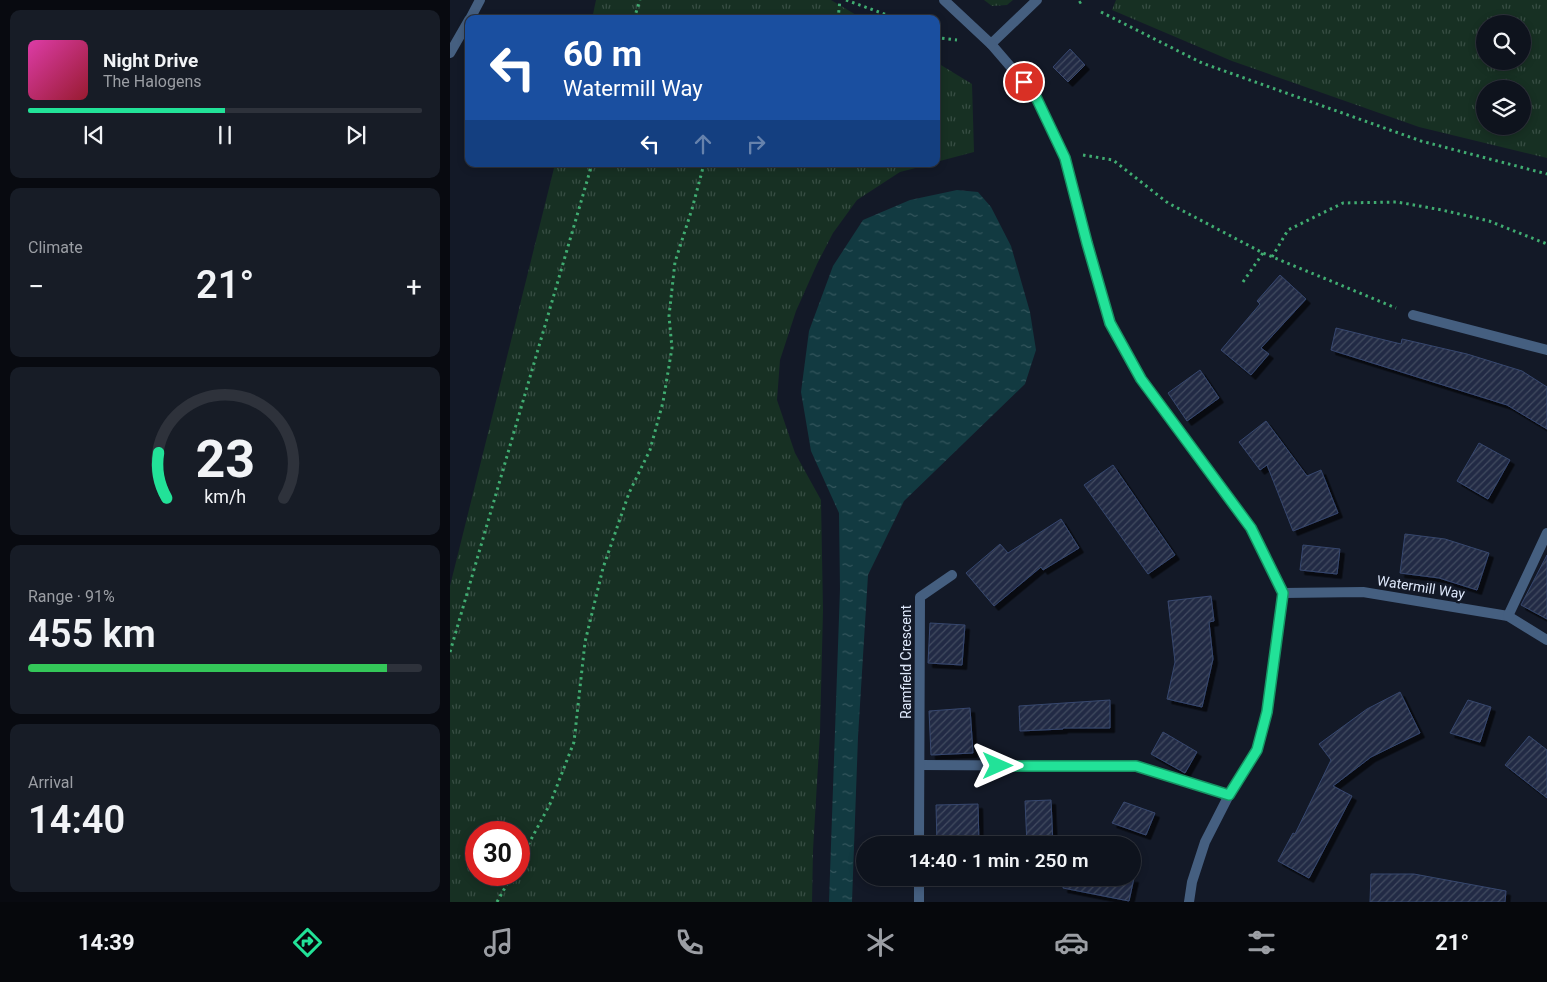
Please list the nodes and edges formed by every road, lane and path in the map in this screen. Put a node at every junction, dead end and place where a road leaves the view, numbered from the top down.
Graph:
1 (480, 0) edge
2 (640, 0) edge
3 (840, 0) edge
4 (846, 0) edge
5 (944, 0) edge
6 (1037, 0) edge
7 (1084, 0) edge
8 (1079, 3) dead end
9 (1101, 12) dead end
10 (471, 15) edge
11 (635, 15) edge
12 (838, 15) edge
13 (887, 15) edge
14 (465, 26) edge
15 (991, 44) junction
16 (450, 53) edge
17 (1065, 158) junction
18 (591, 167) edge
19 (703, 167) edge
20 (1547, 174) edge
21 (1547, 244) edge
22 (1263, 253) junction
23 (1272, 257) junction
24 (1243, 282) dead end
25 (1413, 315) joint
26 (1547, 350) edge
27 (1547, 533) edge
28 (952, 575) dead end
29 (1283, 593) junction
30 (1508, 616) junction
31 (1547, 640) edge
32 (450, 652) edge
33 (920, 765) junction
34 (1229, 795) junction
35 (919, 836) edge
36 (530, 841) edge
37 (506, 886) edge
38 (919, 886) edge
39 (498, 902) edge
40 (919, 902) edge
41 (1189, 902) edge

1 - 10 street
2 - 11 path
3 - 12 path
4 - 13 path
5 - 15 street
6 - 15 street
7 - 8 path
9 - 20 path
14 - 16 street
15 - 17 street
17 - 22 path
17 - 29 street
18 - 32 path
19 - 36 path
21 - 23 path
22 - 23 path
22 - 24 path
23 - 25 path
25 - 26 street
27 - 30 street
28 - 33 street, Ramfield Crescent
29 - 30 street, Watermill Way
29 - 34 street
30 - 31 street, Watermill Way
33 - 34 street
33 - 35 street, Ramfield Crescent
34 - 41 street
37 - 39 path
38 - 40 street

